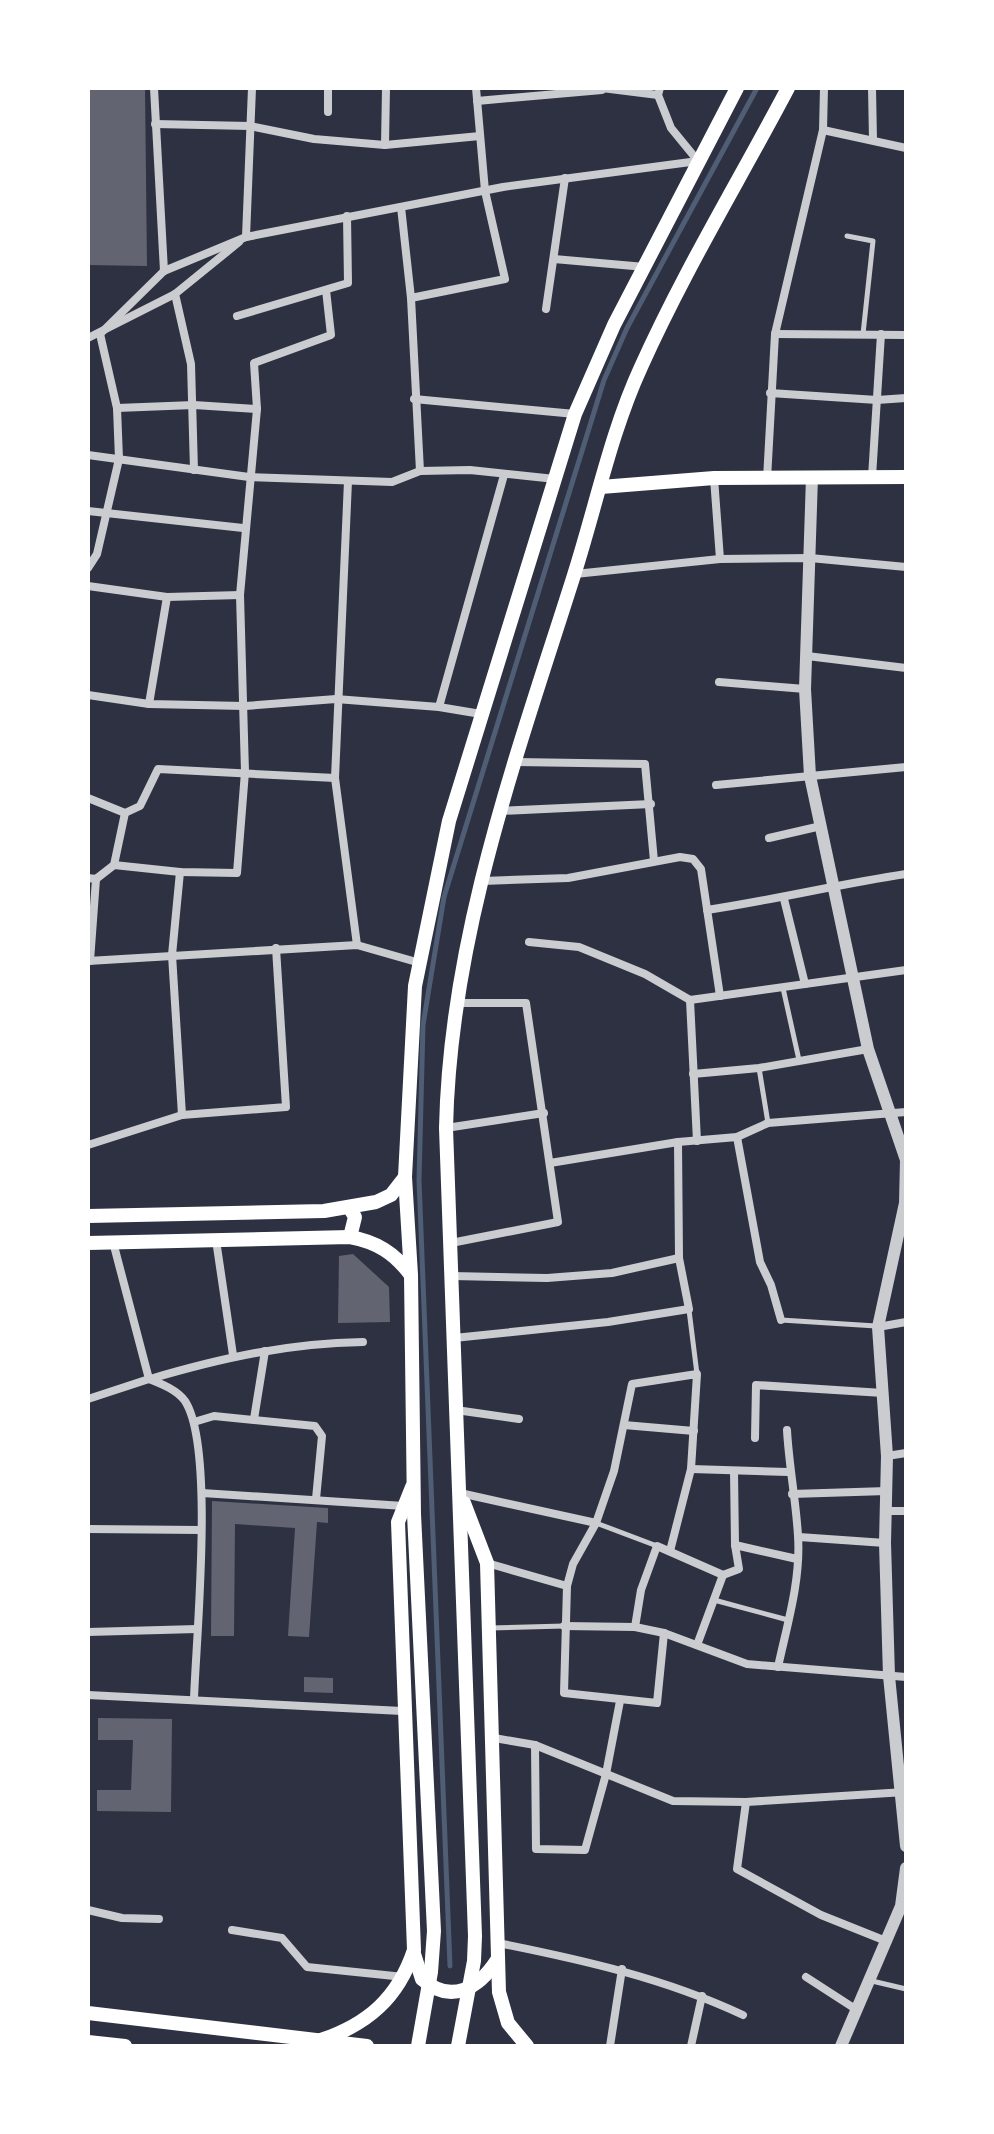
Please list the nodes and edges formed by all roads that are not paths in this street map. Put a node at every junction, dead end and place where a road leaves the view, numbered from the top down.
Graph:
1 (154, 88) edge
2 (252, 88) edge
3 (328, 88) edge
4 (386, 88) edge
5 (476, 88) edge
6 (737, 88) edge
7 (788, 88) edge
8 (824, 88) edge
9 (872, 88) edge
10 (602, 89) edge
11 (659, 91) edge
12 (477, 101) junction
13 (328, 112) dead end
14 (155, 124) junction
15 (250, 126) junction
16 (823, 130) junction
17 (480, 136) junction
18 (873, 140) junction
19 (385, 145) junction
20 (906, 148) edge
21 (698, 161) junction
22 (565, 178) junction
23 (485, 191) junction
24 (401, 207) junction
25 (347, 216) junction
26 (847, 236) dead end
27 (246, 237) junction
28 (554, 259) junction
29 (645, 267) junction
30 (164, 271) junction
31 (326, 290) junction
32 (175, 294) junction
33 (411, 298) junction
34 (546, 309) dead end
35 (237, 316) dead end
36 (100, 334) junction
37 (775, 334) junction
38 (863, 334) junction
39 (881, 334) junction
40 (906, 335) edge
41 (88, 338) edge
42 (770, 393) junction
43 (906, 398) edge
44 (414, 399) junction
45 (877, 400) junction
46 (194, 405) junction
47 (117, 408) junction
48 (257, 409) junction
49 (575, 414) junction
50 (88, 455) edge
51 (119, 459) junction
52 (194, 470) junction
53 (420, 471) junction
54 (504, 475) junction
55 (249, 477) junction
56 (812, 477) junction
57 (872, 477) junction
58 (906, 477) edge
59 (714, 478) junction
60 (555, 479) junction
61 (767, 479) junction
62 (348, 481) junction
63 (601, 487) junction
64 (88, 511) edge
65 (107, 513) junction
66 (243, 528) junction
67 (810, 558) junction
68 (720, 559) junction
69 (906, 567) edge
70 (88, 568) edge
71 (575, 574) junction
72 (88, 586) edge
73 (240, 595) junction
74 (167, 597) junction
75 (807, 656) junction
76 (906, 668) edge
77 (719, 682) dead end
78 (805, 689) junction
79 (88, 695) edge
80 (336, 699) junction
81 (149, 704) junction
82 (245, 706) junction
83 (439, 707) junction
84 (481, 714) junction
85 (516, 762) junction
86 (906, 767) edge
87 (245, 772) junction
88 (810, 776) junction
89 (335, 778) junction
90 (716, 785) dead end
91 (88, 798) edge
92 (651, 804) junction
93 (500, 811) junction
94 (125, 813) junction
95 (821, 826) junction
96 (769, 838) dead end
97 (654, 861) junction
98 (114, 865) junction
99 (180, 872) junction
100 (906, 874) edge
101 (92, 878) edge
102 (482, 881) junction
103 (834, 885) junction
104 (784, 899) junction
105 (707, 910) junction
106 (529, 942) dead end
107 (357, 945) junction
108 (276, 948) junction
109 (172, 955) junction
110 (89, 961) edge
111 (420, 963) junction
112 (906, 970) edge
113 (854, 977) junction
114 (805, 984) junction
115 (782, 987) junction
116 (720, 996) junction
117 (690, 1000) junction
118 (457, 1003) junction
119 (868, 1049) junction
120 (799, 1061) junction
121 (759, 1068) junction
122 (693, 1074) junction
123 (544, 1113) junction
124 (899, 1114) edge
125 (182, 1115) junction
126 (768, 1123) junction
127 (446, 1128) junction
128 (737, 1137) junction
129 (697, 1141) junction
130 (678, 1142) junction
131 (88, 1145) edge
132 (550, 1163) junction
133 (405, 1177) junction
134 (349, 1207) junction
135 (88, 1216) edge
136 (350, 1237) junction
137 (216, 1240) junction
138 (113, 1242) junction
139 (88, 1243) edge
140 (451, 1243) junction
141 (679, 1258) junction
142 (411, 1275) junction
143 (452, 1276) junction
144 (689, 1309) junction
145 (781, 1320) joint
146 (906, 1322) edge
147 (878, 1327) junction
148 (454, 1338) junction
149 (363, 1342) dead end
150 (265, 1351) junction
151 (233, 1355) junction
152 (697, 1374) junction
153 (149, 1379) junction
154 (883, 1393) junction
155 (88, 1399) edge
156 (456, 1410) junction
157 (254, 1419) junction
158 (519, 1419) dead end
159 (194, 1422) junction
160 (624, 1425) junction
161 (787, 1430) dead end
162 (694, 1431) junction
163 (755, 1438) dead end
164 (906, 1453) edge
165 (887, 1456) junction
166 (691, 1469) junction
167 (734, 1471) junction
168 (788, 1472) junction
169 (887, 1491) junction
170 (202, 1493) junction
171 (460, 1493) junction
172 (792, 1494) junction
173 (316, 1499) junction
174 (409, 1510) junction
175 (887, 1511) junction
176 (906, 1511) edge
177 (596, 1523) junction
178 (88, 1529) edge
179 (201, 1530) junction
180 (799, 1537) junction
181 (885, 1543) junction
182 (735, 1545) junction
183 (657, 1546) junction
184 (670, 1551) junction
185 (797, 1559) junction
186 (487, 1563) junction
187 (723, 1575) junction
188 (567, 1586) junction
189 (714, 1600) junction
190 (788, 1620) junction
191 (564, 1626) junction
192 (635, 1627) junction
193 (489, 1628) junction
194 (197, 1629) junction
195 (88, 1632) edge
196 (664, 1633) junction
197 (697, 1645) junction
198 (778, 1667) junction
199 (889, 1676) junction
200 (906, 1677) edge
201 (88, 1695) edge
202 (194, 1699) junction
203 (620, 1701) junction
204 (402, 1711) junction
205 (494, 1738) junction
206 (535, 1745) junction
207 (606, 1774) junction
208 (904, 1792) edge
209 (746, 1802) junction
210 (906, 1846) edge
211 (906, 1868) edge
212 (903, 1907) edge
213 (88, 1910) edge
214 (159, 1919) dead end
215 (232, 1930) dead end
216 (886, 1941) junction
217 (498, 1943) junction
218 (414, 1950) junction
219 (498, 1959) junction
220 (622, 1969) junction
221 (405, 1977) junction
222 (806, 1977) dead end
223 (869, 1981) junction
224 (906, 1989) edge
225 (702, 1996) junction
226 (857, 2010) junction
227 (88, 2013) edge
228 (743, 2015) dead end
229 (321, 2040) junction
230 (88, 2042) edge
231 (125, 2046) edge
232 (367, 2046) edge
233 (418, 2046) edge
234 (458, 2046) edge
235 (527, 2046) edge
236 (610, 2046) edge
237 (691, 2046) edge
238 (841, 2046) edge

1 - 14 street
2 - 15 street
3 - 13 street
4 - 19 street
5 - 12 street
6 - 21 main road
7 - 63 main road
8 - 16 street
9 - 18 street
10 - 11 street
10 - 12 street
11 - 21 street
12 - 17 street
14 - 15 street
14 - 30 street
15 - 19 street
15 - 27 street
16 - 18 street
16 - 37 street
17 - 19 street
17 - 23 street
18 - 20 street
21 - 22 street
21 - 29 main road
22 - 23 street
22 - 28 street
23 - 24 street
23 - 33 street
24 - 25 street
24 - 33 street
25 - 27 street
25 - 31 street
26 - 38 lane
27 - 30 street
27 - 32 street
28 - 29 street
28 - 34 street
29 - 49 main road
30 - 36 street
31 - 35 street
31 - 48 street
32 - 36 street
32 - 46 street
33 - 44 street
36 - 41 street
36 - 47 street
37 - 38 street
37 - 42 street
38 - 39 street
39 - 40 street
39 - 45 street
42 - 45 street
42 - 61 street
43 - 45 street
44 - 49 street
44 - 53 street
45 - 57 street
46 - 47 street
46 - 48 street
46 - 52 street
47 - 51 street
48 - 55 street
49 - 60 main road
50 - 51 street
51 - 52 street
51 - 65 street
52 - 55 street
53 - 54 street
53 - 62 street
54 - 60 street
54 - 83 street
55 - 62 street
55 - 66 street
56 - 57 main road
56 - 61 main road
56 - 67 street
57 - 58 main road
59 - 61 main road
59 - 63 main road
59 - 68 street
60 - 84 main road
62 - 80 street
63 - 71 main road
64 - 65 street
65 - 66 street
65 - 70 street
66 - 73 street
67 - 68 street
67 - 69 street
67 - 75 street
68 - 71 street
71 - 85 main road
72 - 74 street
73 - 74 street
73 - 82 street
74 - 81 street
75 - 76 street
75 - 78 street
77 - 78 street
78 - 88 street
79 - 81 street
80 - 82 street
80 - 83 street
80 - 89 street
81 - 82 street
82 - 87 street
83 - 84 street
84 - 111 main road
85 - 92 street
85 - 93 main road
86 - 88 street
87 - 89 street
87 - 94 street
87 - 99 street
88 - 90 street
88 - 95 street
89 - 107 street
91 - 94 street
92 - 93 street
92 - 97 street
93 - 102 main road
94 - 98 street
95 - 96 street
95 - 103 street
97 - 102 street
97 - 105 street
98 - 99 street
98 - 101 street
99 - 109 street
100 - 103 street
101 - 110 street
102 - 118 main road
103 - 104 street
103 - 113 street
104 - 105 street
104 - 114 street
105 - 116 street
106 - 117 street
107 - 108 street
107 - 111 street
108 - 109 street
108 - 125 street
109 - 110 street
109 - 125 street
111 - 133 main road
112 - 113 street
113 - 114 street
113 - 119 street
114 - 115 street
115 - 116 street
115 - 120 lane
116 - 117 street
117 - 122 street
118 - 123 street
118 - 127 main road
119 - 120 street
119 - 124 street
120 - 121 street
121 - 122 street
121 - 126 lane
122 - 129 street
123 - 127 street
123 - 132 street
124 - 126 street
124 - 147 street
125 - 131 street
126 - 128 street
127 - 140 main road
128 - 129 street
128 - 145 street
129 - 130 street
130 - 132 street
130 - 141 street
132 - 140 street
133 - 134 main road
133 - 142 main road
134 - 135 main road
134 - 136 main road
136 - 137 main road
136 - 142 main road
137 - 138 main road
137 - 151 street
138 - 139 main road
138 - 153 street
140 - 143 main road
141 - 143 street
141 - 144 street
142 - 174 main road
143 - 148 main road
144 - 148 street
144 - 152 lane
145 - 147 lane
146 - 147 street
147 - 154 street
148 - 156 main road
149 - 150 street
150 - 151 street
150 - 157 street
151 - 153 street
152 - 160 street
152 - 162 street
153 - 155 street
153 - 159 street
154 - 163 street
154 - 165 street
156 - 158 street
156 - 171 main road
157 - 159 street
157 - 173 street
159 - 170 street
160 - 162 street
160 - 177 street
161 - 168 street
162 - 166 street
164 - 165 street
165 - 169 street
166 - 167 street
166 - 184 street
167 - 168 street
167 - 182 street
168 - 172 street
169 - 172 street
169 - 175 street
170 - 173 street
170 - 179 street
171 - 177 street
171 - 186 main road
171 - 234 main road
172 - 180 street
173 - 174 street
174 - 204 main road
174 - 233 main road
175 - 176 street
175 - 181 street
177 - 183 lane
177 - 188 street
178 - 179 street
179 - 194 street
180 - 181 street
180 - 185 street
181 - 199 street
182 - 185 street
182 - 187 street
183 - 184 street
183 - 192 street
184 - 187 street
185 - 190 street
186 - 188 street
186 - 193 main road
187 - 189 street
188 - 191 street
189 - 190 lane
189 - 197 street
190 - 198 street
191 - 192 street
191 - 193 lane
191 - 203 street
192 - 196 street
193 - 205 main road
194 - 195 street
194 - 202 street
196 - 197 street
196 - 203 street
197 - 198 street
198 - 199 street
199 - 200 street
199 - 208 street
201 - 202 street
202 - 204 street
203 - 207 street
204 - 218 main road
205 - 206 street
205 - 217 main road
206 - 207 street
206 - 207 street
207 - 209 street
208 - 209 street
208 - 210 street
209 - 216 street
211 - 212 street
212 - 216 street
213 - 214 street
215 - 221 street
216 - 223 street
217 - 219 main road
217 - 220 street
218 - 219 main road
218 - 221 main road
219 - 235 main road
220 - 225 street
220 - 236 street
221 - 229 main road
222 - 226 street
223 - 224 lane
223 - 226 street
225 - 228 street
225 - 237 street
226 - 238 street
227 - 229 main road
229 - 232 main road
230 - 231 main road

